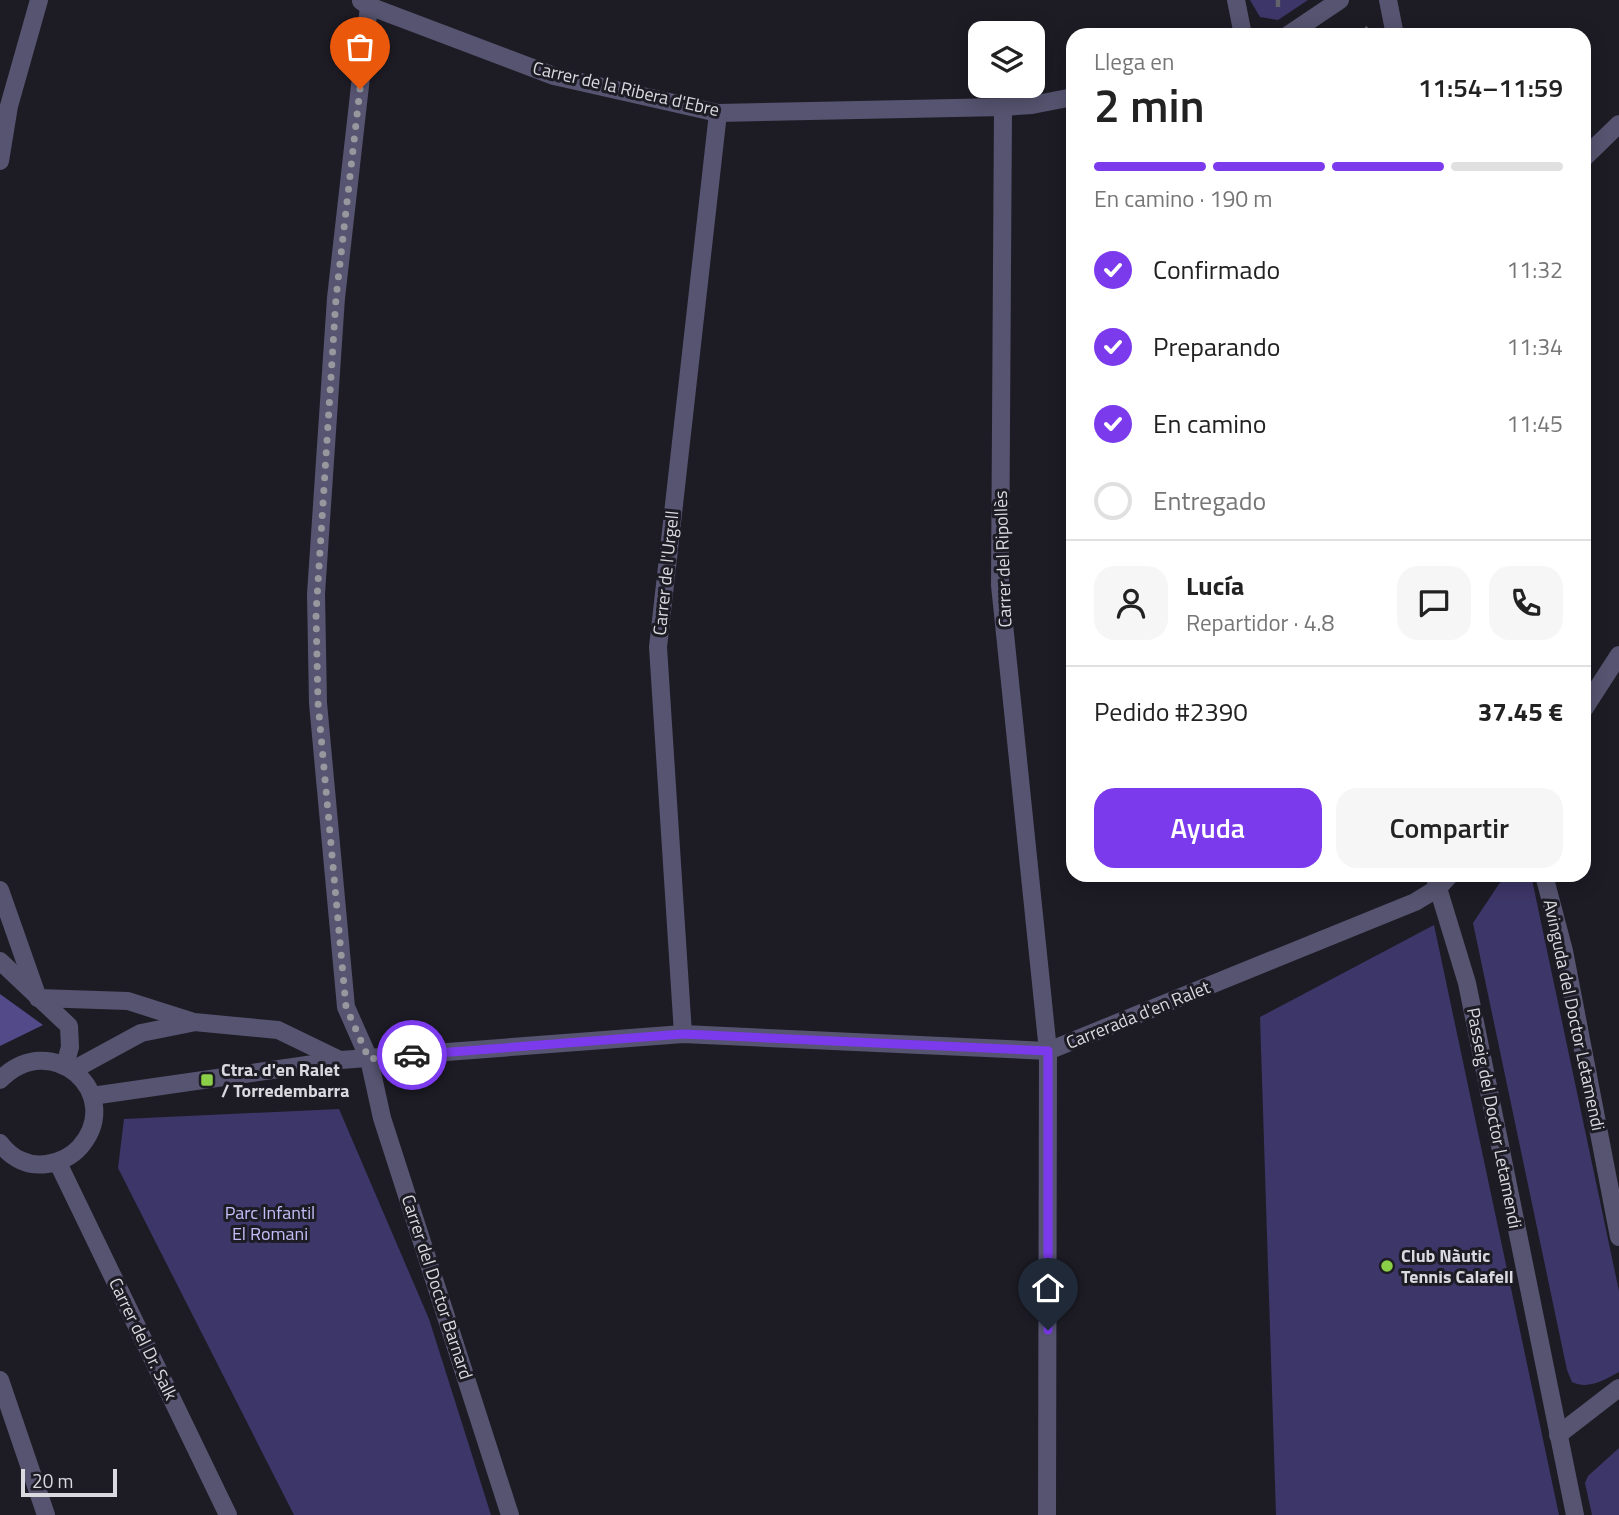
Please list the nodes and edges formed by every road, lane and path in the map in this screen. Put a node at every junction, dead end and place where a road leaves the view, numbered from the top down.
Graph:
1 (39, 0) edge
2 (1236, 0) edge
3 (1278, 0) edge
4 (1340, 0) edge
5 (1388, 0) edge
6 (364, 3) edge
7 (1278, 9) dead end
8 (1242, 28) edge
9 (1298, 28) edge
10 (1394, 28) edge
11 (1066, 98) edge
12 (1003, 107) junction
13 (718, 113) junction
14 (1619, 124) edge
15 (1591, 151) edge
16 (0, 161) edge
17 (1619, 655) edge
18 (1591, 698) edge
19 (1438, 882) edge
20 (1442, 882) edge
21 (1546, 882) edge
22 (0, 890) edge
23 (0, 961) edge
24 (38, 998) junction
25 (194, 1022) junction
26 (683, 1034) junction
27 (1048, 1051) junction
28 (369, 1059) junction
29 (341, 1060) junction
30 (69, 1067) junction
31 (0, 1080) edge
32 (92, 1096) junction
33 (0, 1143) edge
34 (58, 1163) junction
35 (1619, 1237) edge
36 (0, 1380) edge
37 (1619, 1388) edge
38 (1558, 1436) junction
39 (46, 1515) edge
40 (228, 1515) edge
41 (510, 1515) edge
42 (1047, 1515) edge
43 (1575, 1515) edge

1 - 16 street
2 - 8 street
3 - 7 path
4 - 9 street
5 - 10 street
6 - 13 street, Carrer de la Ribera d'Ebre
6 - 28 street, Carrer del Doctor Barnard
11 - 12 street, Carrer de la Ribera d'Ebre
12 - 13 street, Carrer de la Ribera d'Ebre
12 - 27 street, Carrer del Ripollès
13 - 26 street, Carrer de l'Urgell
14 - 15 street
17 - 18 street
19 - 27 street, Carrerada d'en Ralet
20 - 38 street, Passeig del Doctor Letamendi
21 - 35 street, Avinguda del Doctor Letamendi
22 - 24 street
23 - 24 street
24 - 25 street, Carrerada d'en Ralet
24 - 30 street
25 - 29 street, Carrerada d'en Ralet
25 - 30 street, Carrerada d'en Ralet
26 - 27 street, Carrerada d'en Ralet
26 - 28 street, Carrerada d'en Ralet
27 - 42 street, Carrer del Ripollès
28 - 29 street, Carrerada d'en Ralet
28 - 41 street, Carrer del Doctor Barnard
29 - 32 street, Carrerada d'en Ralet
30 - 31 street
30 - 32 street
32 - 34 street
33 - 34 street
34 - 40 street, Carrer del Dr. Salk
36 - 39 street
37 - 38 street
38 - 43 street, Passeig del Doctor Letamendi

